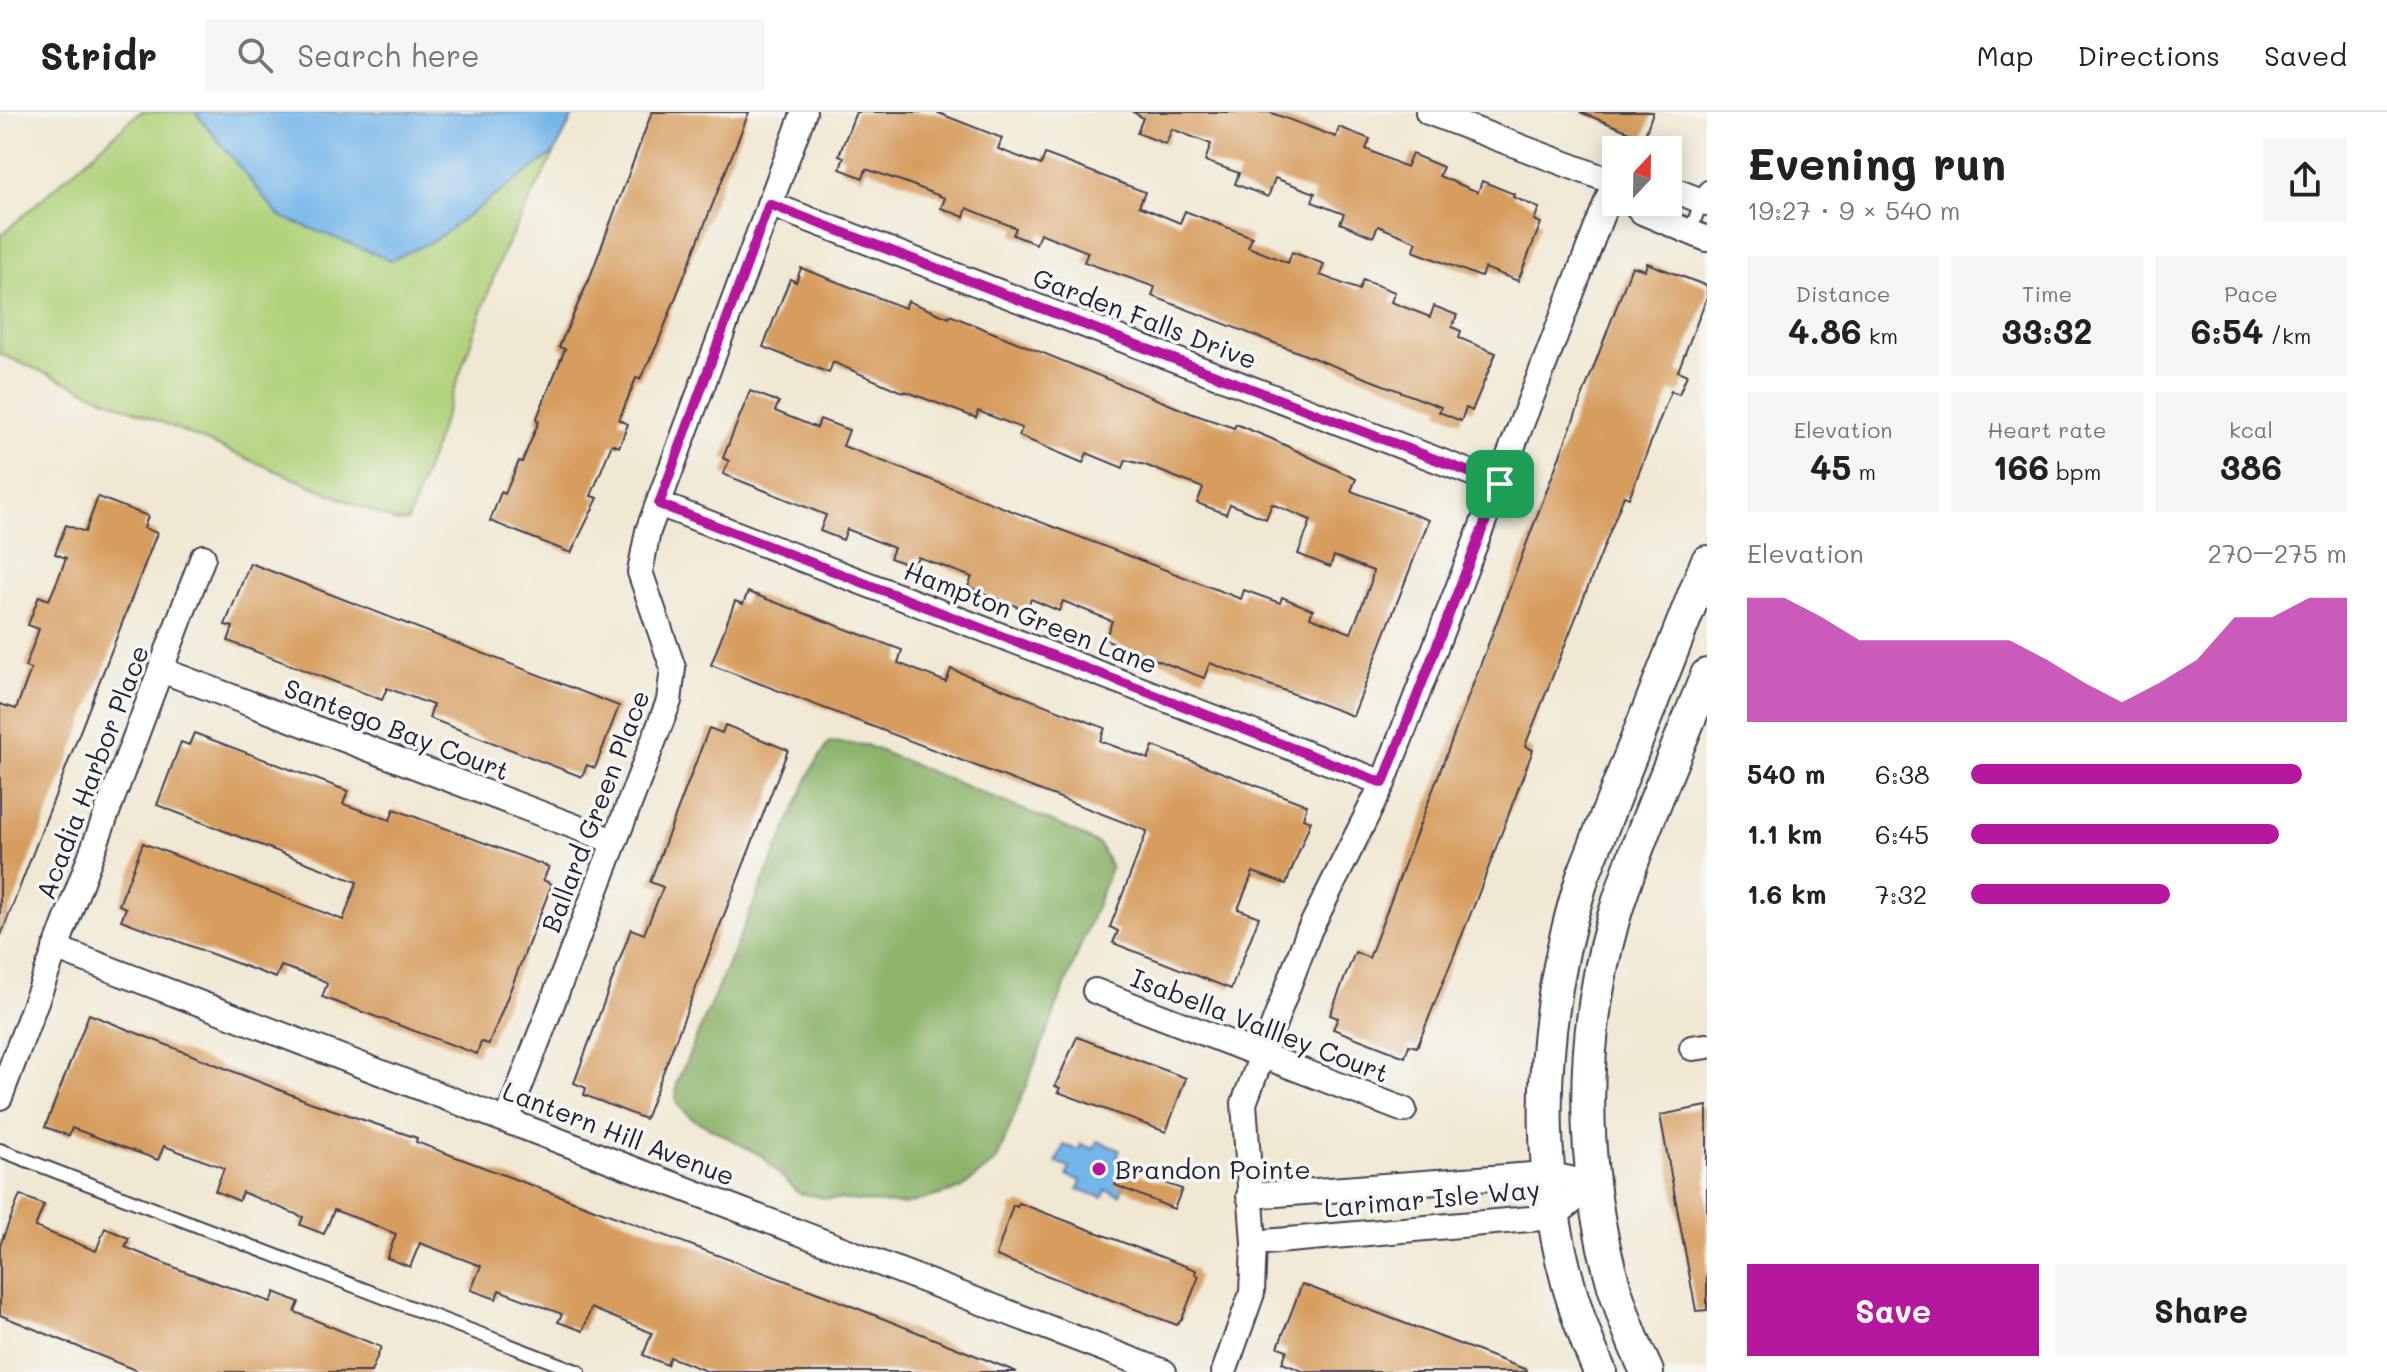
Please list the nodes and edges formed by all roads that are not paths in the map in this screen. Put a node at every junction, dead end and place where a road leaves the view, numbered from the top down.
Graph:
1 (804, 112) edge
2 (1428, 112) edge
3 (1602, 179) edge
4 (1682, 191) edge
5 (1705, 197) edge
6 (769, 204) junction
7 (1603, 216) edge
8 (1652, 216) edge
9 (1699, 235) edge
10 (1500, 484) junction
11 (659, 504) junction
12 (203, 557) dead end
13 (1707, 562) edge
14 (161, 670) junction
15 (1707, 675) edge
16 (1383, 783) junction
17 (613, 841) junction
18 (55, 948) junction
19 (1095, 991) dead end
20 (1260, 1056) junction
21 (0, 1097) edge
22 (1404, 1110) dead end
23 (507, 1120) junction
24 (0, 1150) edge
25 (1546, 1174) junction
26 (1594, 1184) junction
27 (1336, 1192) junction
28 (1249, 1196) junction
29 (1553, 1217) junction
30 (1342, 1235) junction
31 (1254, 1243) junction
32 (579, 1372) edge
33 (1164, 1372) edge
34 (1224, 1372) edge
35 (1600, 1372) edge
36 (1647, 1372) edge

1 - 6 street, Ballard Green Place
2 - 3 street
4 - 5 street
5 - 9 lane
6 - 10 street, Garden Falls Drive
6 - 11 street, Ballard Green Place
7 - 10 street
8 - 9 street
10 - 16 street
11 - 16 street, Hampton Green Lane
11 - 17 street, Ballard Green Place
12 - 14 street, Acadia Harbor Place
13 - 25 street
14 - 17 street, Santego Bay Court
14 - 18 street, Acadia Harbor Place
15 - 26 street
16 - 20 street
17 - 23 street, Ballard Green Place
18 - 21 street, Acadia Harbor Place
18 - 23 street, Lantern Hill Avenue
19 - 20 street, Isabella Vallley Court
20 - 22 street, Isabella Vallley Court
20 - 28 street
23 - 33 street, Lantern Hill Avenue
24 - 32 lane
25 - 26 street, Larimar Isle Way
25 - 27 street, Larimar Isle Way
25 - 29 street
26 - 29 street, Larimar Isle Way
26 - 36 street
27 - 28 street, Larimar Isle Way
27 - 30 street
28 - 31 street
29 - 30 street, Larimar Isle Way
29 - 35 street
30 - 31 street, Larimar Isle Way
31 - 34 street

